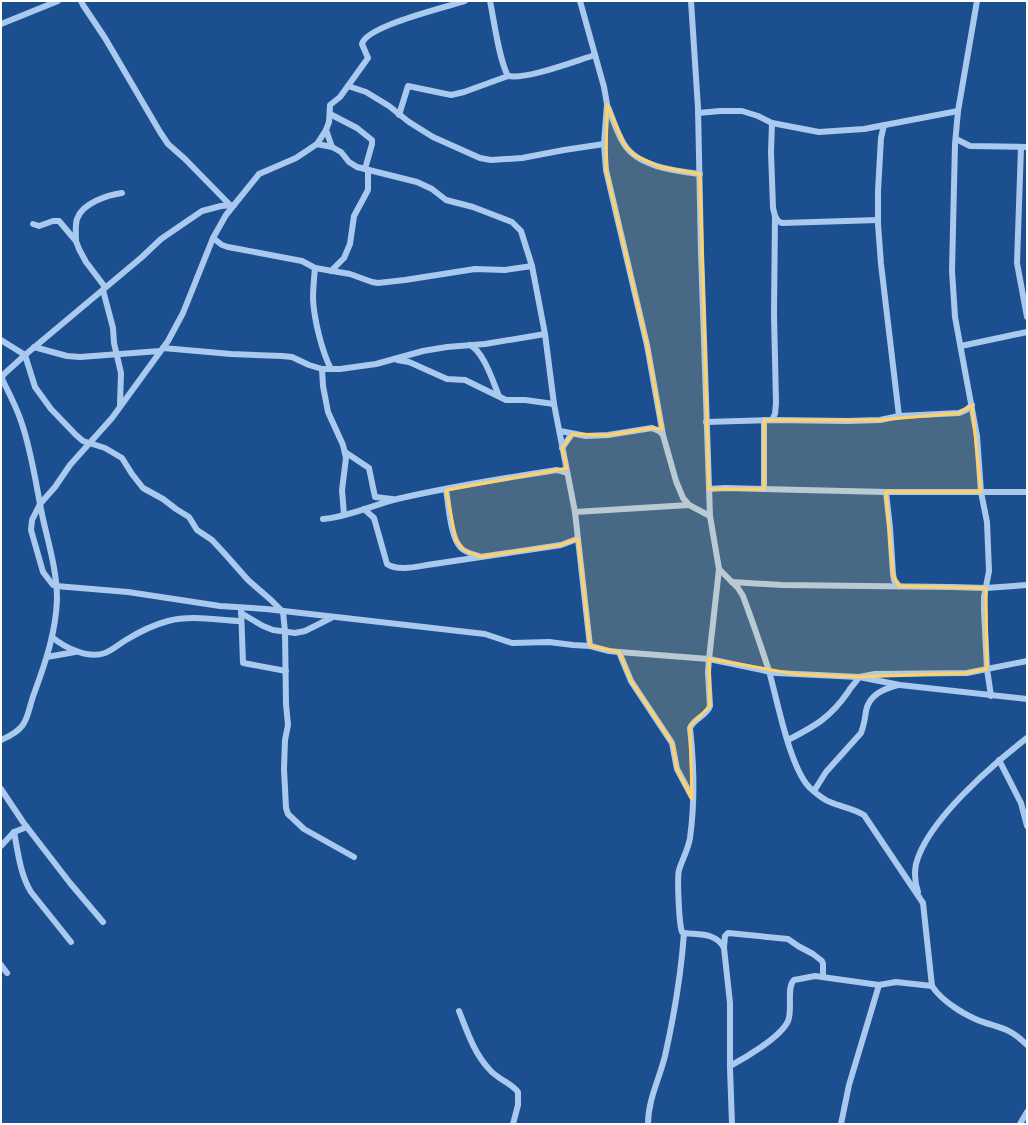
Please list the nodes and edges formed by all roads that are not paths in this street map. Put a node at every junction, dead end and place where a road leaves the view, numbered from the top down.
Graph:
1 (58, 1) edge
2 (81, 1) edge
3 (465, 1) edge
4 (490, 1) edge
5 (580, 1) edge
6 (691, 1) edge
7 (977, 1) edge
8 (1, 24) edge
9 (595, 55) junction
10 (508, 76) junction
11 (348, 86) junction
12 (607, 104) junction
13 (958, 111) junction
14 (698, 113) junction
15 (330, 114) junction
16 (399, 115) junction
17 (772, 122) junction
18 (884, 125) junction
19 (326, 130) junction
20 (956, 139) junction
21 (317, 144) junction
22 (604, 144) junction
23 (332, 147) junction
24 (1024, 147) edge
25 (367, 169) junction
26 (700, 174) junction
27 (122, 193) dead end
28 (232, 205) junction
29 (775, 216) junction
30 (878, 220) junction
31 (33, 224) dead end
32 (213, 238) junction
33 (76, 241) junction
34 (222, 245) junction
35 (209, 246) junction
36 (532, 266) junction
37 (315, 268) junction
38 (330, 271) junction
39 (104, 288) junction
40 (1027, 318) edge
41 (1027, 332) edge
42 (545, 334) junction
43 (1, 340) edge
44 (469, 344) junction
45 (961, 346) junction
46 (34, 347) junction
47 (162, 350) junction
48 (25, 354) junction
49 (116, 355) junction
50 (395, 359) junction
51 (322, 369) junction
52 (332, 369) junction
53 (499, 396) junction
54 (554, 404) junction
55 (972, 405) junction
56 (120, 406) junction
57 (899, 416) junction
58 (764, 420) junction
59 (772, 420) junction
60 (706, 422) junction
61 (560, 431) junction
62 (572, 434) junction
63 (663, 435) junction
64 (88, 443) junction
65 (562, 448) junction
66 (345, 452) junction
67 (565, 462) junction
68 (558, 470) junction
69 (567, 474) junction
70 (709, 489) junction
71 (764, 489) junction
72 (446, 490) junction
73 (886, 492) junction
74 (981, 492) junction
75 (1027, 492) edge
76 (396, 500) junction
77 (40, 504) junction
78 (689, 505) junction
79 (364, 508) junction
80 (575, 512) junction
81 (344, 515) junction
82 (710, 516) junction
83 (323, 519) dead end
84 (577, 539) junction
85 (480, 557) junction
86 (719, 569) junction
87 (732, 582) junction
88 (1027, 585) edge
89 (56, 586) junction
90 (899, 586) junction
91 (986, 588) junction
92 (241, 610) junction
93 (283, 612) junction
94 (332, 617) junction
95 (241, 621) junction
96 (285, 631) junction
97 (52, 637) junction
98 (590, 646) junction
99 (77, 652) junction
100 (619, 652) junction
101 (47, 657) junction
102 (709, 659) junction
103 (1027, 661) edge
104 (987, 669) junction
105 (769, 671) junction
106 (286, 672) junction
107 (859, 676) junction
108 (900, 685) junction
109 (991, 696) junction
110 (1027, 699) edge
111 (1027, 738) edge
112 (1, 740) edge
113 (788, 740) junction
114 (999, 760) junction
115 (1, 789) edge
116 (814, 791) junction
117 (692, 798) junction
118 (1027, 826) edge
119 (27, 827) junction
120 (14, 832) junction
121 (1, 846) edge
122 (354, 857) dead end
123 (920, 897) junction
124 (102, 922) dead end
125 (684, 933) junction
126 (71, 942) dead end
127 (724, 948) junction
128 (1, 965) edge
129 (5, 973) edge
130 (823, 977) junction
131 (879, 985) junction
132 (932, 986) junction
133 (459, 1011) dead end
134 (1027, 1045) edge
135 (730, 1066) junction
136 (1027, 1112) edge
137 (514, 1124) edge
138 (648, 1124) edge
139 (732, 1124) edge
140 (841, 1124) edge
141 (1020, 1124) edge

1 - 8 street
2 - 28 street
3 - 11 street
4 - 10 street
5 - 9 street
6 - 14 street
7 - 13 street
9 - 10 street
9 - 12 street
10 - 16 street
11 - 15 street
11 - 16 street
12 - 22 street
12 - 26 street
13 - 18 street
13 - 20 street
14 - 17 street
14 - 26 street
15 - 19 street
15 - 25 street
16 - 22 street
17 - 18 street
17 - 29 street
18 - 30 street
19 - 21 street
19 - 23 street
20 - 24 street
20 - 45 street
21 - 23 street
21 - 28 street
22 - 63 street
23 - 25 street
24 - 40 street
25 - 36 street
25 - 38 street
26 - 60 street
27 - 33 street
28 - 32 street
28 - 39 street
29 - 30 street
29 - 59 street
30 - 57 street
31 - 33 street
32 - 34 street
32 - 35 street
33 - 39 street
34 - 35 street
34 - 37 street
35 - 47 street
36 - 38 street
36 - 42 street
37 - 38 street
37 - 52 street
39 - 46 street
39 - 49 street
41 - 45 street
42 - 44 street
42 - 54 street
43 - 48 street
44 - 50 street
44 - 53 street
45 - 55 street
46 - 48 street
46 - 49 street
47 - 49 street
47 - 51 street
47 - 56 street
48 - 64 street
48 - 77 street
49 - 56 street
50 - 52 street
50 - 53 street
51 - 52 street
51 - 66 street
53 - 54 street
54 - 61 street
55 - 57 street
55 - 74 street
56 - 64 street
57 - 59 street
58 - 59 street
58 - 60 street
58 - 71 street
60 - 70 street
61 - 62 street
61 - 65 street
62 - 63 street
62 - 65 street
63 - 78 street
64 - 77 street
64 - 93 street
65 - 67 street
66 - 76 street
66 - 81 street
67 - 68 street
67 - 69 street
68 - 69 street
68 - 72 street
69 - 80 street
70 - 71 street
70 - 82 street
71 - 73 street
72 - 76 street
72 - 85 street
73 - 74 street
73 - 90 street
74 - 75 street
74 - 91 street
76 - 79 street
77 - 89 street
77 - 89 street
78 - 80 street
78 - 82 street
79 - 81 street
79 - 85 street
80 - 84 street
81 - 83 street
82 - 86 street
84 - 85 street
84 - 98 street
86 - 87 street
86 - 102 street
87 - 90 street
87 - 105 street
88 - 91 street
89 - 92 street
89 - 97 street
90 - 91 street
91 - 104 street
92 - 93 street
92 - 95 street
92 - 96 street
93 - 94 street
93 - 96 street
94 - 96 street
94 - 98 street
95 - 99 street
95 - 106 street
96 - 106 street
97 - 99 street
97 - 101 street
98 - 100 street
99 - 101 street
100 - 102 street
100 - 117 street
101 - 112 street
102 - 105 street
102 - 117 street
103 - 104 street
104 - 107 street
104 - 109 street
105 - 107 street
105 - 113 street
106 - 122 street
107 - 108 street
107 - 113 street
108 - 109 street
108 - 116 street
109 - 110 street
111 - 114 street
113 - 116 street
114 - 118 street
114 - 123 street
115 - 119 street
116 - 123 street
117 - 125 street
119 - 120 street
119 - 124 street
120 - 121 street
120 - 126 street
123 - 132 street
125 - 127 street
125 - 138 street
127 - 130 street
127 - 135 street
128 - 129 street
130 - 131 street
130 - 135 street
131 - 132 street
131 - 140 street
132 - 134 street
133 - 137 street
135 - 139 street
136 - 141 street

